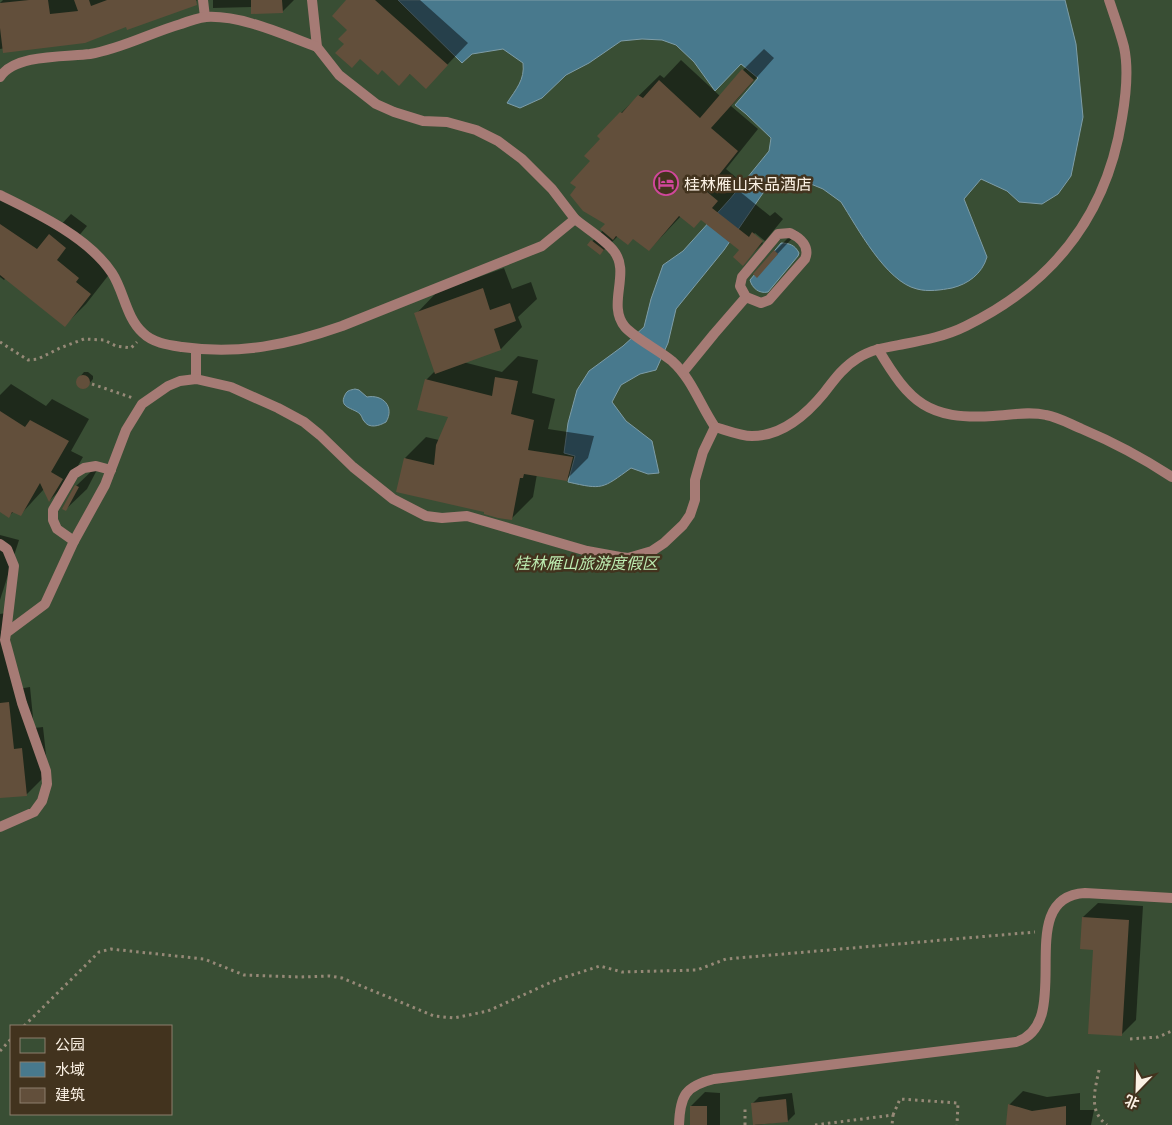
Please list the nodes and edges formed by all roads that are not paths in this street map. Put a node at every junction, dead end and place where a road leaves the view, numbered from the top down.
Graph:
1 (203, 0) edge
2 (312, 0) edge
3 (1109, 0) edge
4 (205, 17) junction
5 (317, 47) junction
6 (0, 77) edge
7 (0, 195) edge
8 (575, 219) junction
9 (746, 297) junction
10 (196, 349) junction
11 (878, 349) junction
12 (683, 372) junction
13 (196, 379) junction
14 (715, 428) junction
15 (111, 470) junction
16 (1172, 477) edge
17 (74, 541) junction
18 (0, 544) edge
19 (6, 633) junction
20 (0, 827) edge
21 (1172, 898) edge
22 (679, 1125) edge

1 - 4 lane
2 - 5 lane
3 - 11 lane
4 - 5 lane
4 - 6 lane
5 - 8 lane
7 - 10 lane
8 - 10 lane
8 - 12 lane
9 - 9 lane
9 - 12 lane
10 - 13 lane
11 - 14 lane
11 - 16 lane
12 - 14 lane
13 - 14 lane
13 - 15 lane
15 - 17 lane
15 - 17 lane
17 - 19 lane
18 - 19 lane
19 - 20 lane
21 - 22 lane

